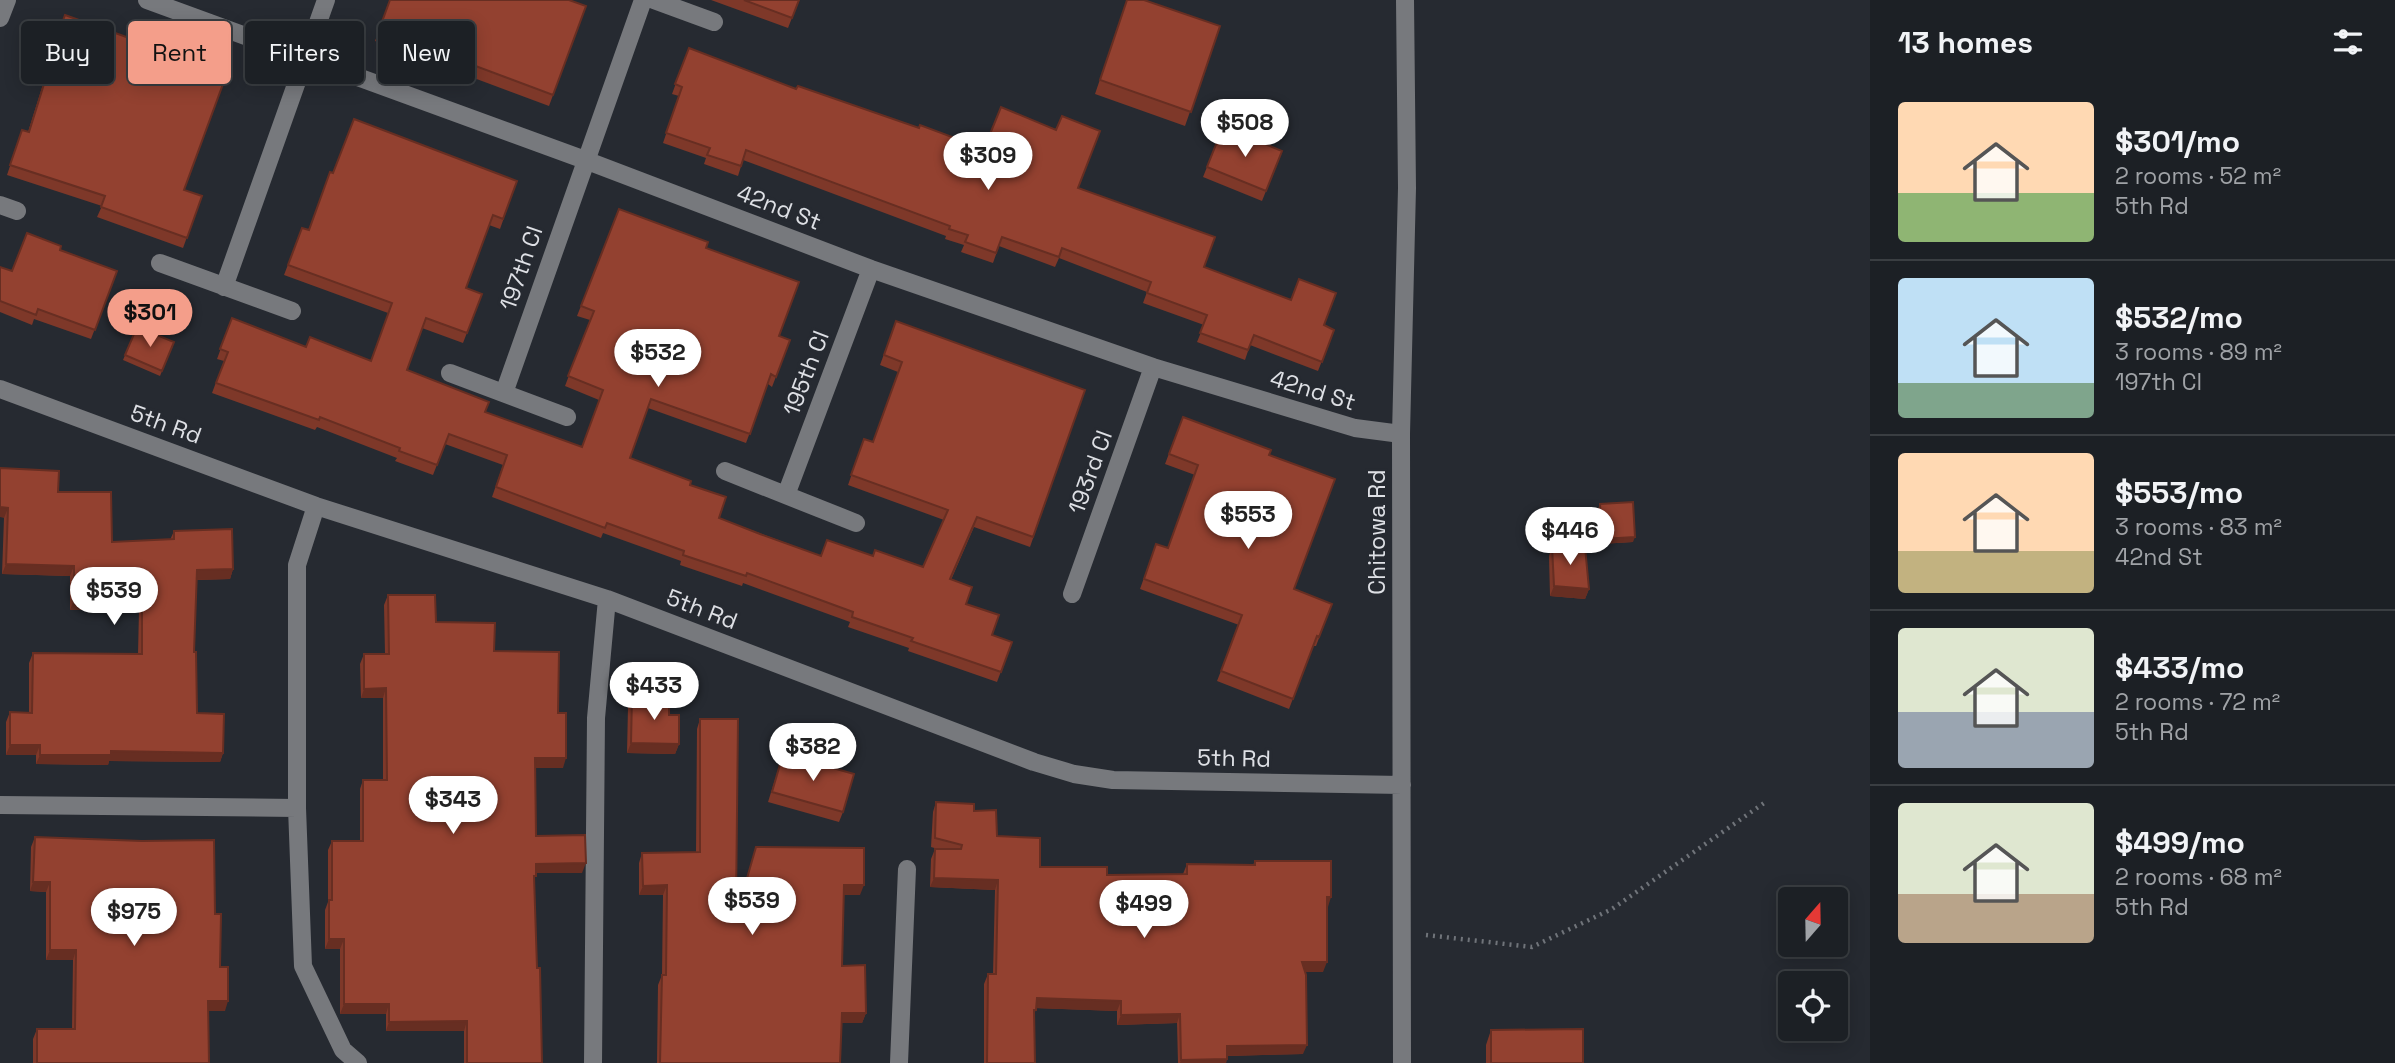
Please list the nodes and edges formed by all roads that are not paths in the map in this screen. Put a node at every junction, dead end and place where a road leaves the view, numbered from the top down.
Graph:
1 (7, 0) edge
2 (147, 0) edge
3 (326, 0) edge
4 (643, 0) edge
5 (654, 0) edge
6 (1405, 0) edge
7 (0, 18) edge
8 (318, 21) edge
9 (714, 22) dead end
10 (245, 36) edge
11 (364, 79) edge
12 (296, 84) edge
13 (585, 160) junction
14 (0, 205) edge
15 (17, 211) dead end
16 (159, 263) dead end
17 (871, 269) junction
18 (224, 287) junction
19 (292, 312) dead end
20 (1153, 367) junction
21 (450, 373) dead end
22 (0, 388) edge
23 (504, 393) junction
24 (566, 417) dead end
25 (1401, 434) junction
26 (725, 471) dead end
27 (786, 495) junction
28 (316, 506) junction
29 (856, 523) dead end
30 (1072, 594) dead end
31 (607, 599) junction
32 (1402, 785) junction
33 (0, 804) edge
34 (297, 808) junction
35 (907, 869) dead end
36 (358, 1063) edge
37 (593, 1063) edge
38 (899, 1063) edge
39 (1402, 1063) edge

1 - 7 street
2 - 10 street, 42nd St
3 - 8 street
4 - 13 street, 197th Cl
5 - 9 street
6 - 25 street, Chitowa Rd
11 - 13 street, 42nd St
12 - 18 street
13 - 17 street, 42nd St
13 - 23 street, 197th Cl
14 - 15 street
16 - 18 street
17 - 20 street, 42nd St
17 - 27 street, 195th Cl
18 - 19 street
20 - 25 street, 42nd St
20 - 30 street, 193rd Cl
21 - 23 street
22 - 28 street, 5th Rd
23 - 24 street
25 - 32 street, Chitowa Rd
26 - 27 street
27 - 29 street
28 - 31 street, 5th Rd
28 - 34 street
31 - 32 street, 5th Rd
31 - 37 street
32 - 39 street, Chitowa Rd
33 - 34 street
34 - 36 street
35 - 38 street

